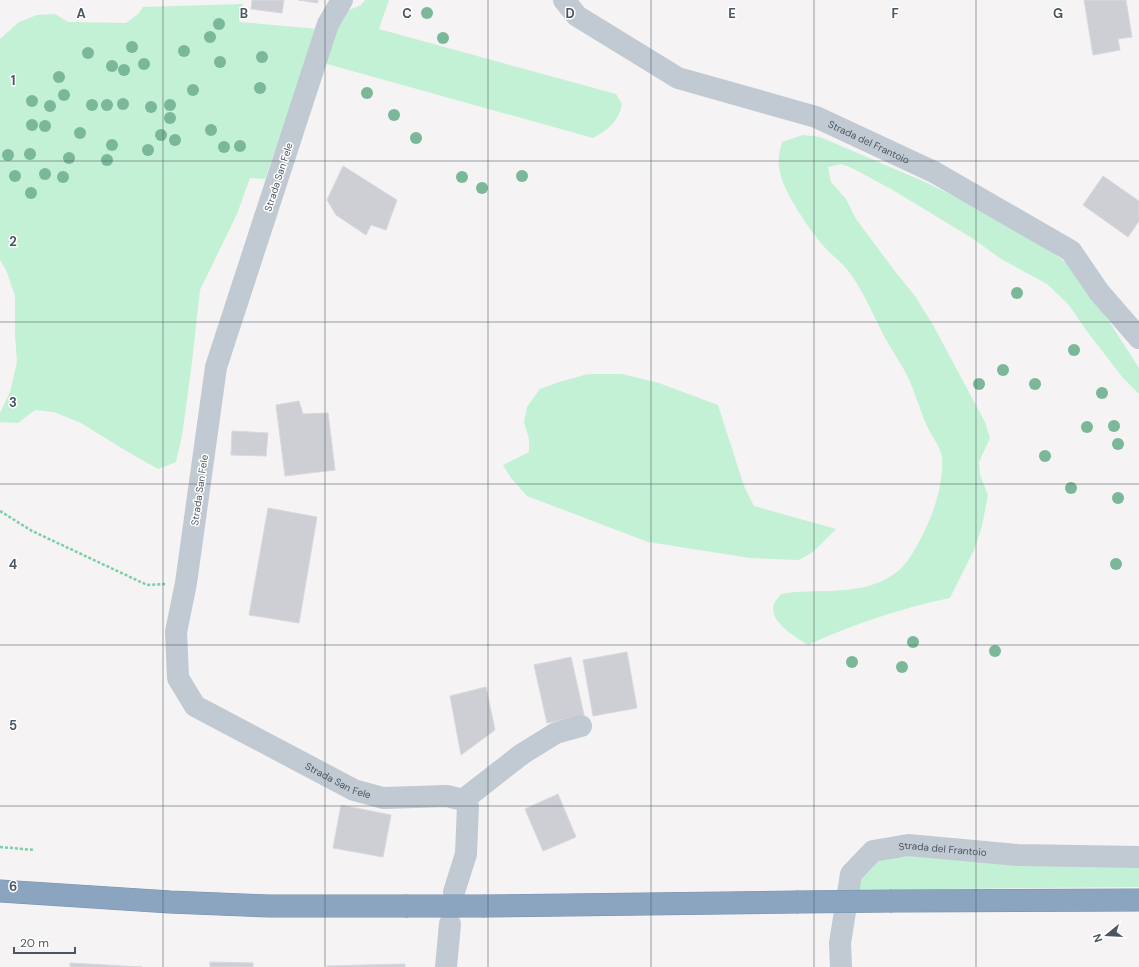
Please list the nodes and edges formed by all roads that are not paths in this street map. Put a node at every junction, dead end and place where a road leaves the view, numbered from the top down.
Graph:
1 (342, 0) edge
2 (564, 0) edge
3 (1139, 337) edge
4 (581, 726) dead end
5 (463, 800) junction
6 (1139, 857) edge
7 (0, 891) edge
8 (454, 892) dead end
9 (1139, 900) edge
10 (450, 924) dead end
11 (446, 967) edge
12 (841, 967) edge

1 - 5 street, Strada San Fele
2 - 3 street, Strada del Frantoio
4 - 5 street
5 - 8 street
6 - 12 street, Strada del Frantoio
7 - 9 highway, bridge
10 - 11 street

